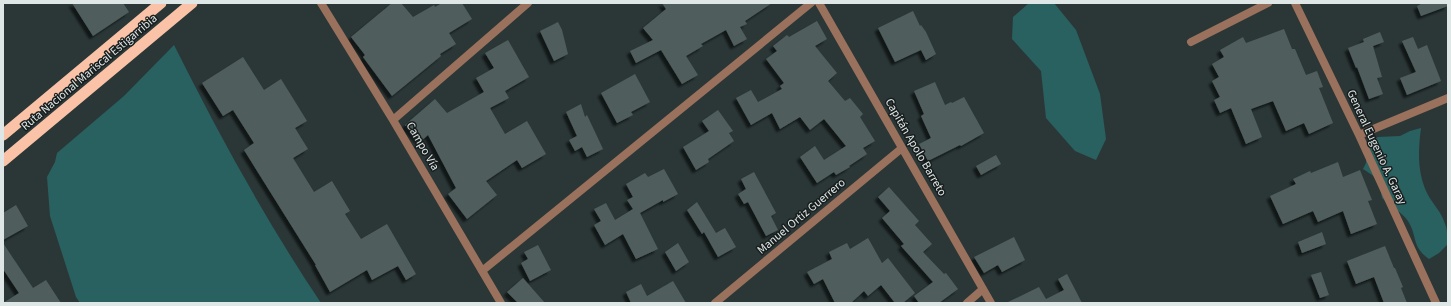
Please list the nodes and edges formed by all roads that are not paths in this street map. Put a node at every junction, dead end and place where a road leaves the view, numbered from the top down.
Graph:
1 (161, 3) edge
2 (192, 3) edge
3 (321, 3) edge
4 (528, 3) edge
5 (811, 3) edge
6 (820, 3) edge
7 (1268, 3) edge
8 (1295, 3) edge
9 (1191, 42) dead end
10 (1448, 98) edge
11 (393, 120) junction
12 (3, 135) edge
13 (1359, 135) junction
14 (902, 148) junction
15 (3, 161) edge
16 (482, 272) junction
17 (983, 289) junction
18 (500, 303) edge
19 (715, 303) edge
20 (967, 303) edge
21 (991, 303) edge
22 (1436, 303) edge

1 - 12 highway, Ruta Nacional Mariscal Estigarribia
2 - 15 highway, Ruta Nacional Mariscal Estigarribia
3 - 11 street, Campo Vía
4 - 11 street
5 - 16 street
6 - 14 street, Capitán Apolo Barreto
7 - 9 street
8 - 13 street, General Eugenio A. Garay
10 - 13 street
11 - 16 street, Campo Vía
13 - 22 street, General Eugenio A. Garay
14 - 17 street, Capitán Apolo Barreto
14 - 19 street, Manuel Ortiz Guerrero
16 - 18 street, Campo Vía
17 - 20 street
17 - 21 street, Capitán Apolo Barreto

